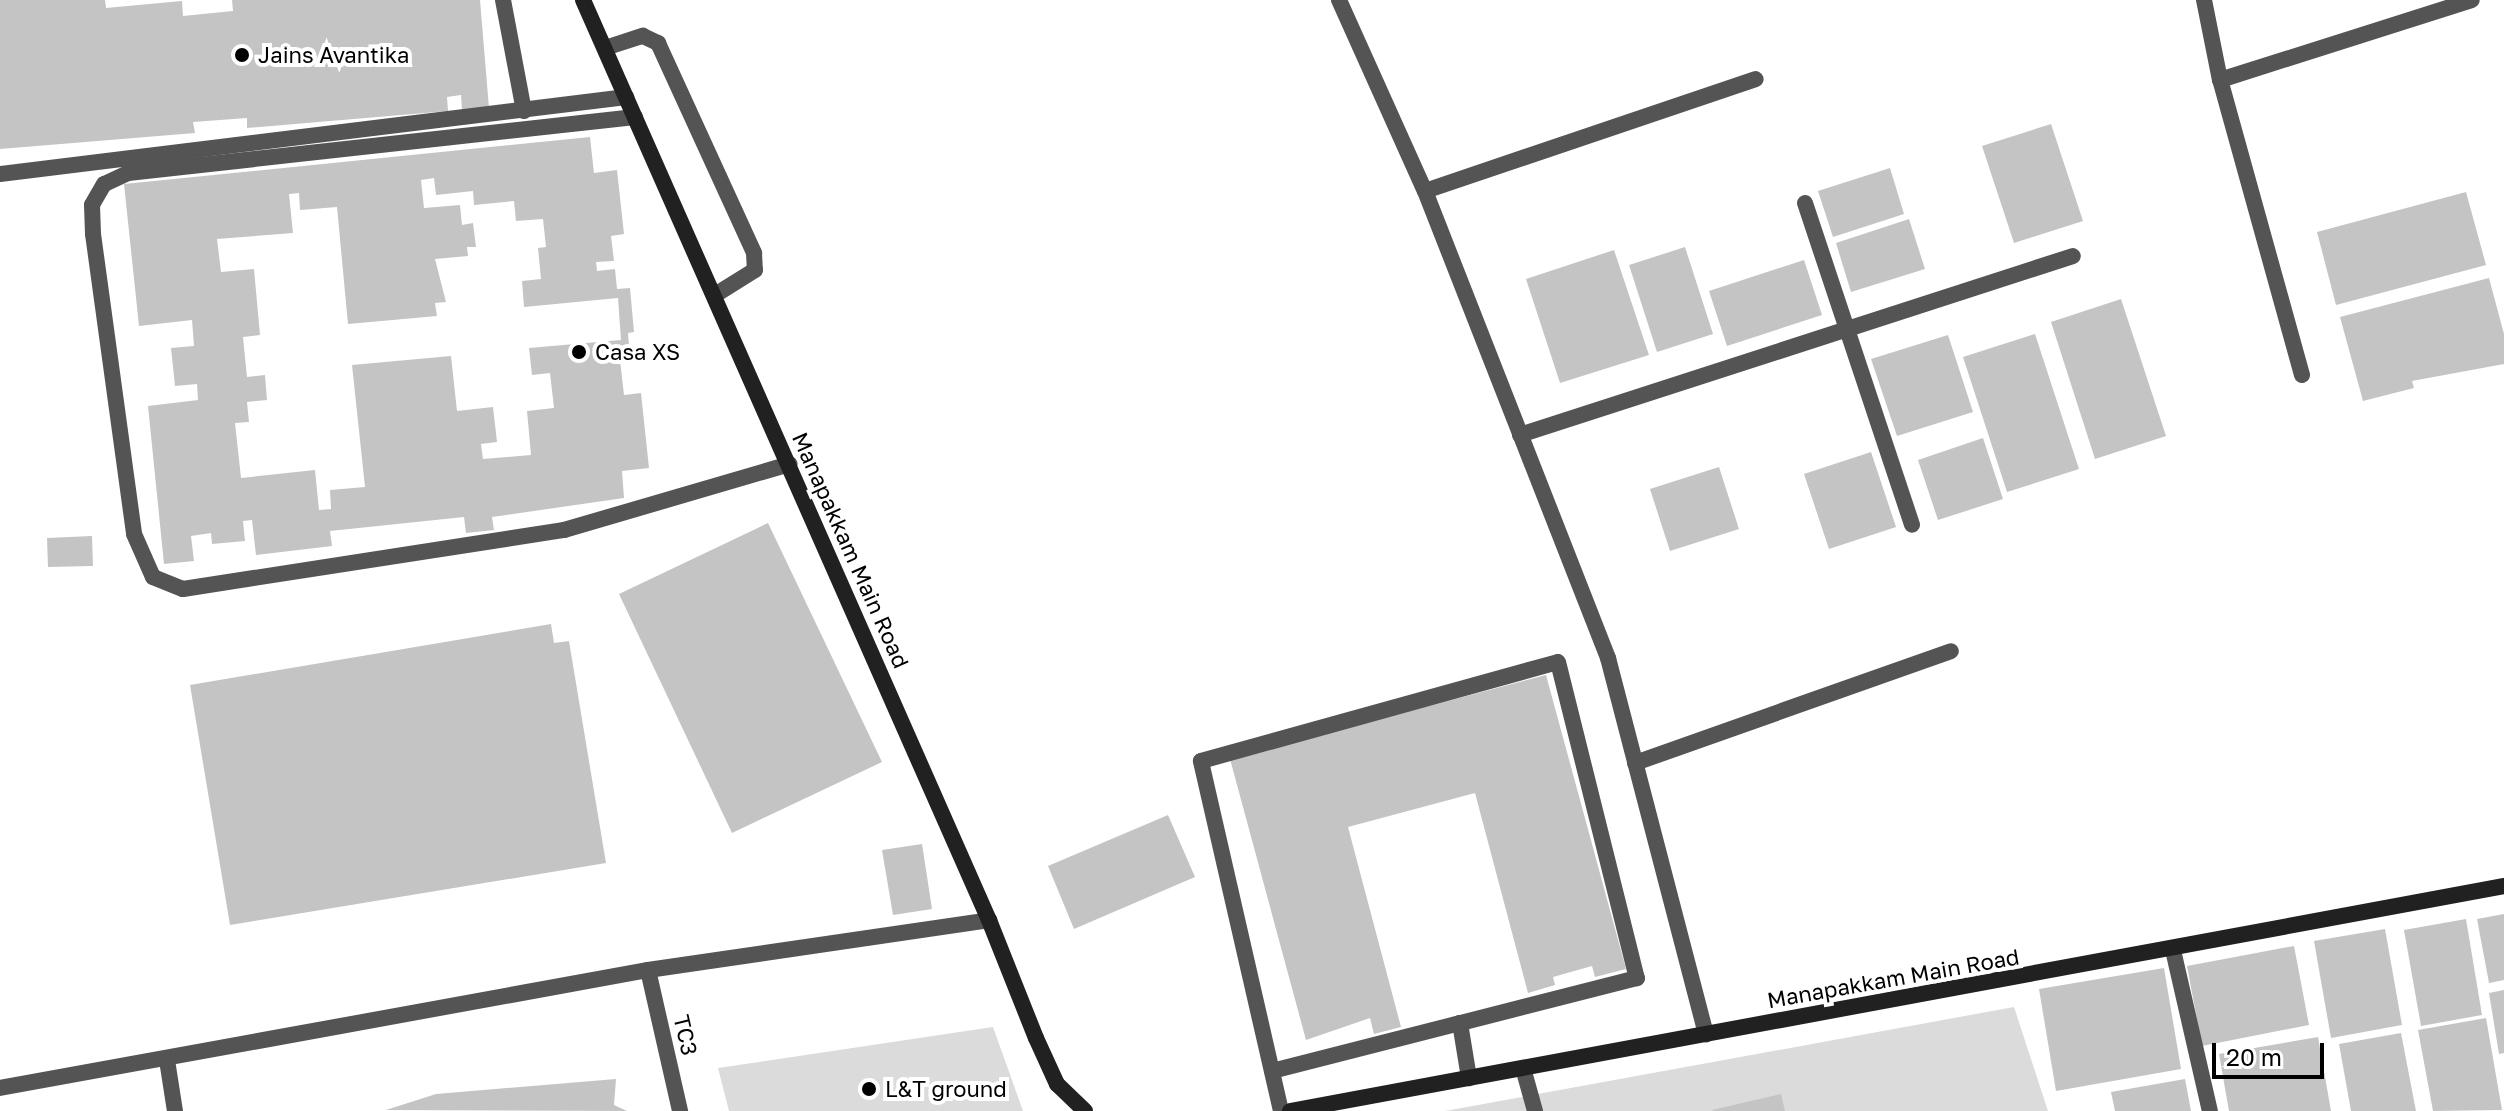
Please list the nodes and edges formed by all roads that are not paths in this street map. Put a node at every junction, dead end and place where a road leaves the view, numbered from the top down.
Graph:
1 (503, 0) edge
2 (583, 0) edge
3 (1339, 0) edge
4 (2204, 0) edge
5 (2472, 0) edge
6 (2434, 6) edge
7 (605, 48) junction
8 (1756, 79) dead end
9 (2220, 80) junction
10 (626, 97) junction
11 (524, 111) junction
12 (635, 117) junction
13 (0, 174) edge
14 (1425, 191) junction
15 (1805, 203) dead end
16 (2073, 256) dead end
17 (715, 295) junction
18 (1846, 333) junction
19 (2302, 375) dead end
20 (1520, 435) junction
21 (790, 464) junction
22 (1912, 525) dead end
23 (1951, 651) dead end
24 (1635, 763) junction
25 (2504, 886) edge
26 (989, 920) junction
27 (2173, 950) junction
28 (648, 970) junction
29 (1460, 1023) junction
30 (1706, 1034) junction
31 (167, 1060) junction
32 (1523, 1068) junction
33 (1272, 1071) junction
34 (1469, 1078) junction
35 (0, 1088) edge
36 (175, 1111) edge
37 (680, 1111) edge
38 (1085, 1111) edge
39 (1281, 1111) edge
40 (1290, 1111) edge
41 (1535, 1111) edge
42 (2210, 1111) edge

1 - 11 street
2 - 7 main road, Manapakkam Main Road
3 - 14 street
4 - 9 street
5 - 6 street
6 - 9 street
7 - 10 main road, Manapakkam Main Road
7 - 17 street
8 - 14 street
9 - 19 street
10 - 11 street
10 - 12 main road, Manapakkam Main Road
11 - 13 street
12 - 17 main road, Manapakkam Main Road
12 - 21 street
14 - 20 street
15 - 18 street
16 - 18 street
17 - 21 main road, Manapakkam Main Road
18 - 20 street
18 - 22 street
20 - 24 street
21 - 26 main road, Manapakkam Main Road
23 - 24 street
24 - 30 street
25 - 27 main road, Manapakkam Main Road
26 - 28 street
26 - 38 main road, Manapakkam Main Road
27 - 30 main road, Manapakkam Main Road
27 - 42 street
28 - 31 street
28 - 37 street, TC3
29 - 33 street
29 - 33 street
29 - 34 street
30 - 32 main road, Manapakkam Main Road
31 - 35 street
31 - 36 street
32 - 34 main road, Manapakkam Main Road
32 - 41 street
33 - 39 street
34 - 40 main road, Manapakkam Main Road

